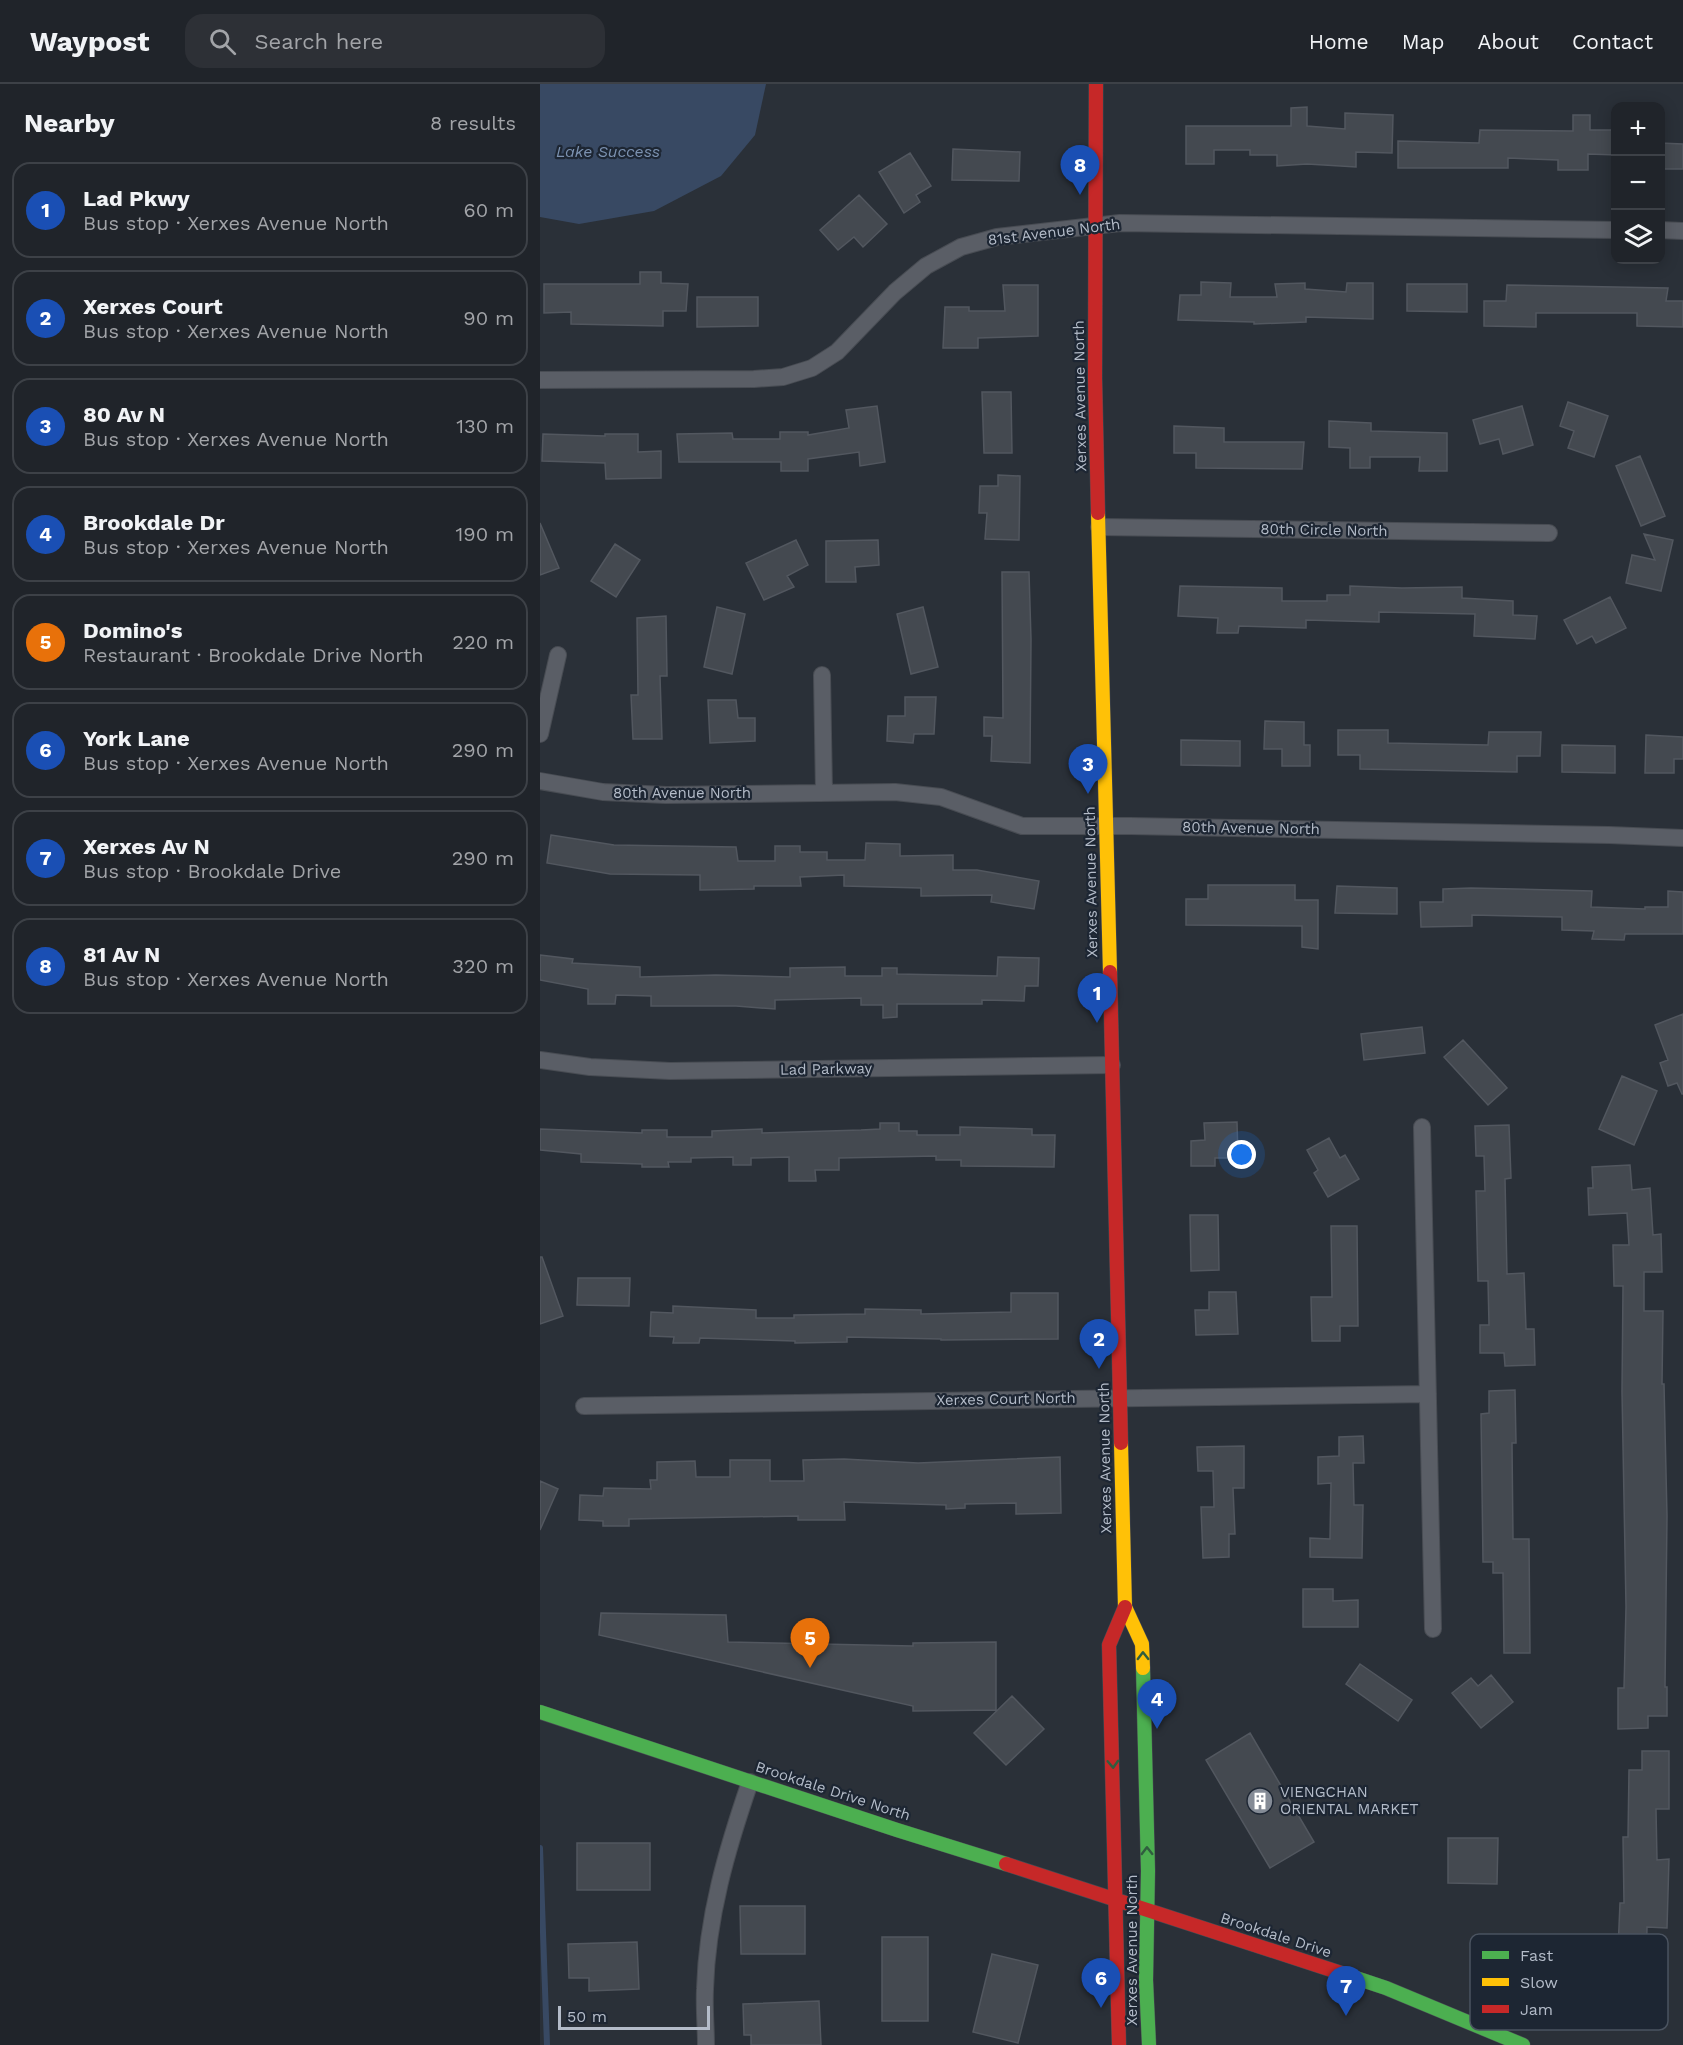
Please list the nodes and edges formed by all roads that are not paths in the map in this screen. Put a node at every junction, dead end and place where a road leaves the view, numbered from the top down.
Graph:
1 (1096, 84) edge
2 (1095, 225) junction
3 (1611, 230) edge
4 (1665, 230) edge
5 (1683, 231) edge
6 (540, 380) edge
7 (1099, 527) junction
8 (1549, 533) dead end
9 (558, 655) dead end
10 (822, 675) dead end
11 (540, 734) edge
12 (540, 781) edge
13 (824, 792) junction
14 (1106, 825) junction
15 (1683, 838) edge
16 (540, 1060) edge
17 (1112, 1065) junction
18 (1422, 1127) dead end
19 (1428, 1394) junction
20 (1119, 1397) junction
21 (584, 1406) dead end
22 (1125, 1607) junction
23 (1433, 1629) dead end
24 (540, 1712) edge
25 (750, 1782) junction
26 (1117, 1899) junction
27 (1147, 1909) junction
28 (1470, 2023) edge
29 (1487, 2030) edge
30 (706, 2045) edge
31 (1119, 2045) edge
32 (1149, 2045) edge
33 (1523, 2045) edge

1 - 2 street, Xerxes Avenue North
2 - 3 street, 81st Avenue North
2 - 6 street, 81st Avenue North
2 - 7 street, Xerxes Avenue North
4 - 5 street
7 - 8 street, 80th Circle North
7 - 14 street, Xerxes Avenue North
9 - 11 street
10 - 13 street
12 - 13 street, 80th Avenue North
13 - 14 street, 80th Avenue North
14 - 15 street, 80th Avenue North
14 - 17 street, Xerxes Avenue North
16 - 17 street, Lad Parkway
17 - 20 street, Xerxes Avenue North
18 - 19 street
19 - 20 street, Xerxes Court North
19 - 23 street
20 - 21 street, Xerxes Court North
20 - 22 street, Xerxes Avenue North
22 -> 26 street, Xerxes Avenue North
27 -> 22 street, Xerxes Avenue North
24 - 25 street, Brookdale Drive North
25 - 26 street, Brookdale Drive North
25 - 30 street
26 - 27 street, Brookdale Drive
26 - 31 street, Xerxes Avenue North
27 - 28 street, Brookdale Drive
27 - 32 street, Xerxes Avenue North
29 - 33 street, Brookdale Drive

